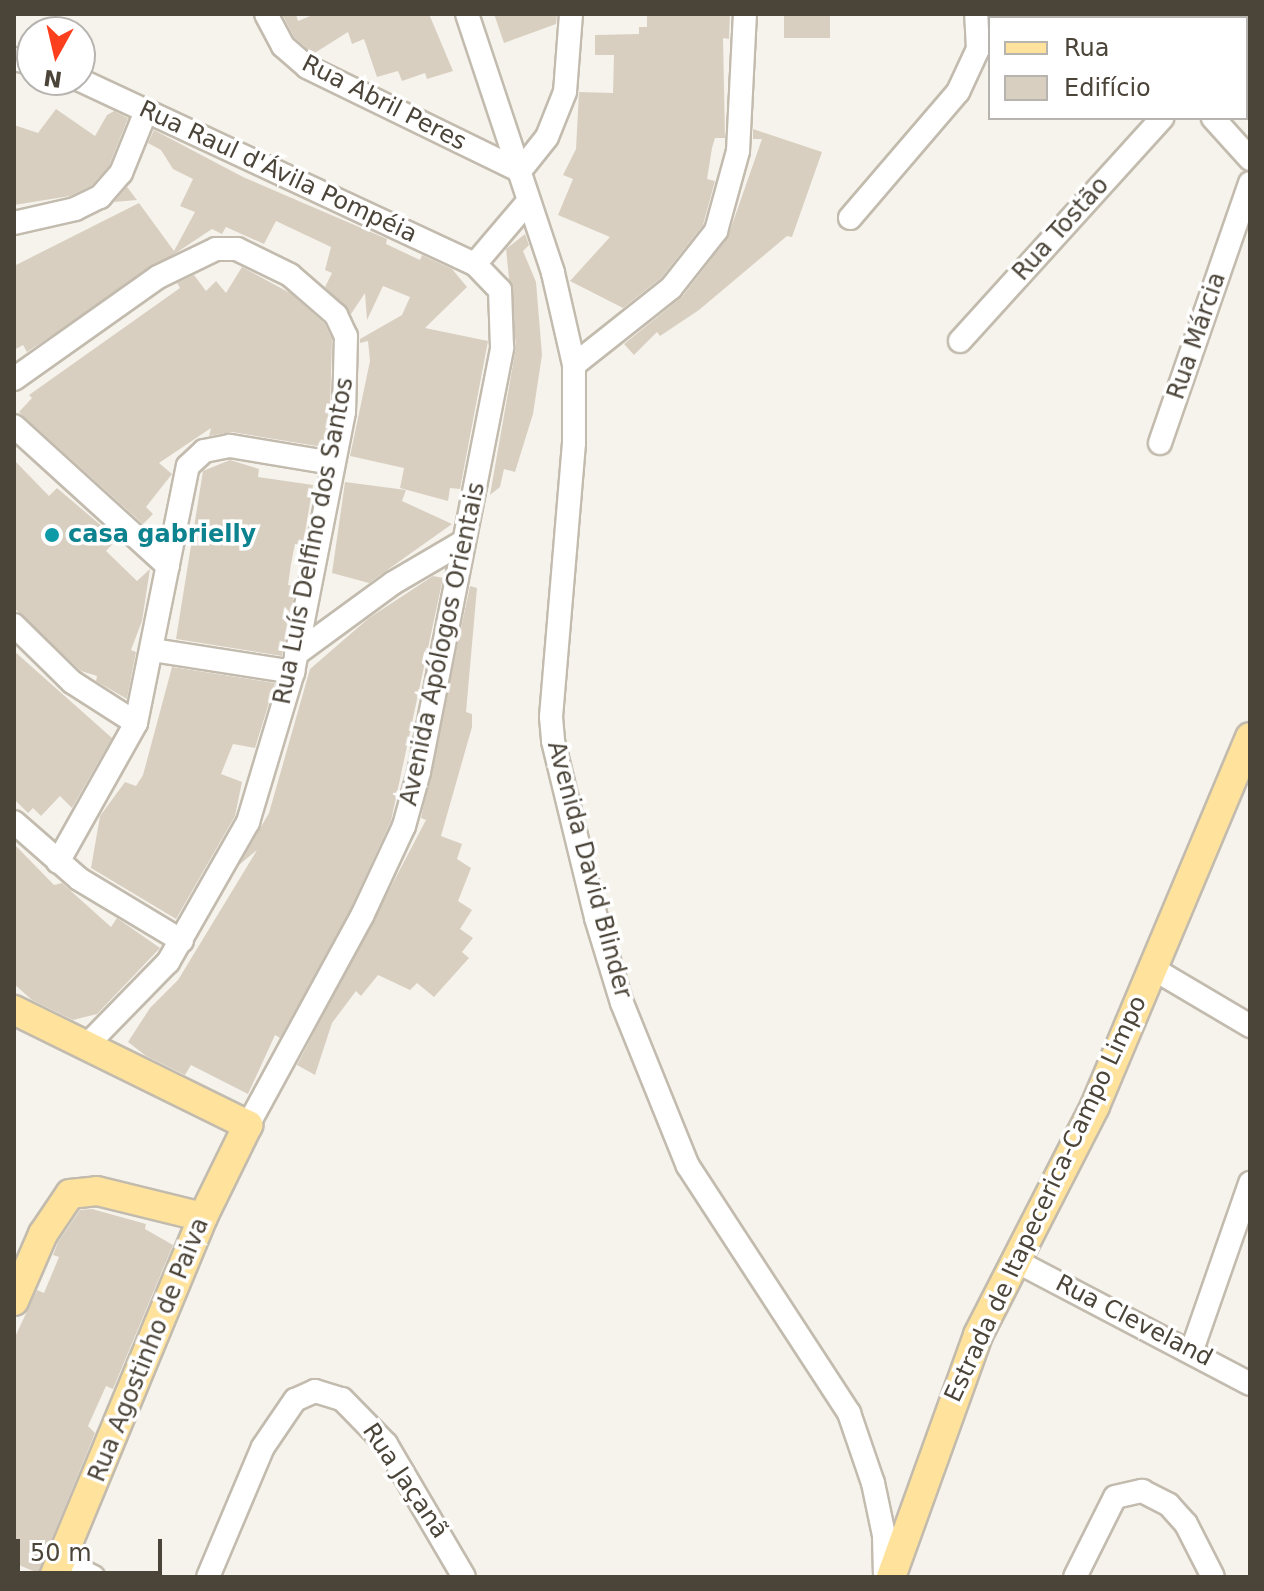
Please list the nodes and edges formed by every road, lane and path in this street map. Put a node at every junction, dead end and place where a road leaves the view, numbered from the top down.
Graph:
1 (266, 14) edge
2 (467, 14) edge
3 (571, 14) edge
4 (745, 14) edge
5 (976, 14) edge
6 (96, 88) edge
7 (146, 111) junction
8 (1160, 120) edge
9 (1215, 120) edge
10 (1250, 159) edge
11 (520, 171) junction
12 (1250, 183) edge
13 (527, 203) junction
14 (850, 218) dead end
15 (14, 223) edge
16 (475, 264) junction
17 (960, 341) dead end
18 (574, 365) junction
19 (14, 379) edge
20 (14, 426) edge
21 (1160, 443) dead end
22 (333, 463) junction
23 (463, 542) junction
24 (168, 566) junction
25 (14, 625) edge
26 (153, 650) junction
27 (294, 663) junction
28 (136, 723) junction
29 (1250, 737) edge
30 (14, 822) edge
31 (58, 862) junction
32 (182, 941) junction
33 (1152, 968) junction
34 (14, 1010) edge
35 (1250, 1026) edge
36 (87, 1045) junction
37 (248, 1125) junction
38 (1250, 1183) edge
39 (203, 1217) junction
40 (1016, 1261) junction
41 (14, 1301) edge
42 (1192, 1350) junction
43 (1250, 1384) edge
44 (58, 1569) edge
45 (93, 1577) edge
46 (208, 1577) edge
47 (464, 1577) edge
48 (888, 1577) edge
49 (1075, 1577) edge
50 (1213, 1577) edge

1 - 11 street, Rua Abril Peres
2 - 11 street, Avenida David Blinder
3 - 11 street
4 - 18 street
5 - 14 street
6 - 7 street, Rua Raul d'Ávila Pompéia
7 - 15 street
7 - 16 street, Rua Raul d'Ávila Pompéia
8 - 17 street, Rua Tostão
9 - 10 street
11 - 13 street, Avenida David Blinder
12 - 21 street, Rua Márcia
13 - 16 street
13 - 18 street, Avenida David Blinder
16 - 23 street, Avenida Apólogos Orientais
18 - 48 street, Avenida David Blinder
19 - 22 street, Rua Luís Delfino dos Santos
20 - 24 street
22 - 24 street
22 - 27 street, Rua Luís Delfino dos Santos
23 - 27 street
23 - 37 street, Avenida Apólogos Orientais
24 - 26 street
25 - 28 street
26 - 27 street
26 - 28 street
27 - 32 street, Rua Luís Delfino dos Santos
28 - 31 street
29 - 33 main road, Estrada de Itapecerica-Campo Limpo
30 - 31 street
31 - 32 street
32 - 36 street, Rua Luís Delfino dos Santos
33 - 35 street
33 - 40 main road, Estrada de Itapecerica-Campo Limpo
34 - 36 main road
36 - 37 main road
37 - 39 main road, Rua Agostinho de Paiva
38 - 42 street
39 - 41 main road
39 - 44 main road, Rua Agostinho de Paiva
40 - 42 street, Rua Cleveland
40 - 48 main road, Estrada de Itapecerica-Campo Limpo
42 - 43 street, Rua Cleveland
44 - 45 street
46 - 47 street, Rua Jaçanã
49 - 50 street

